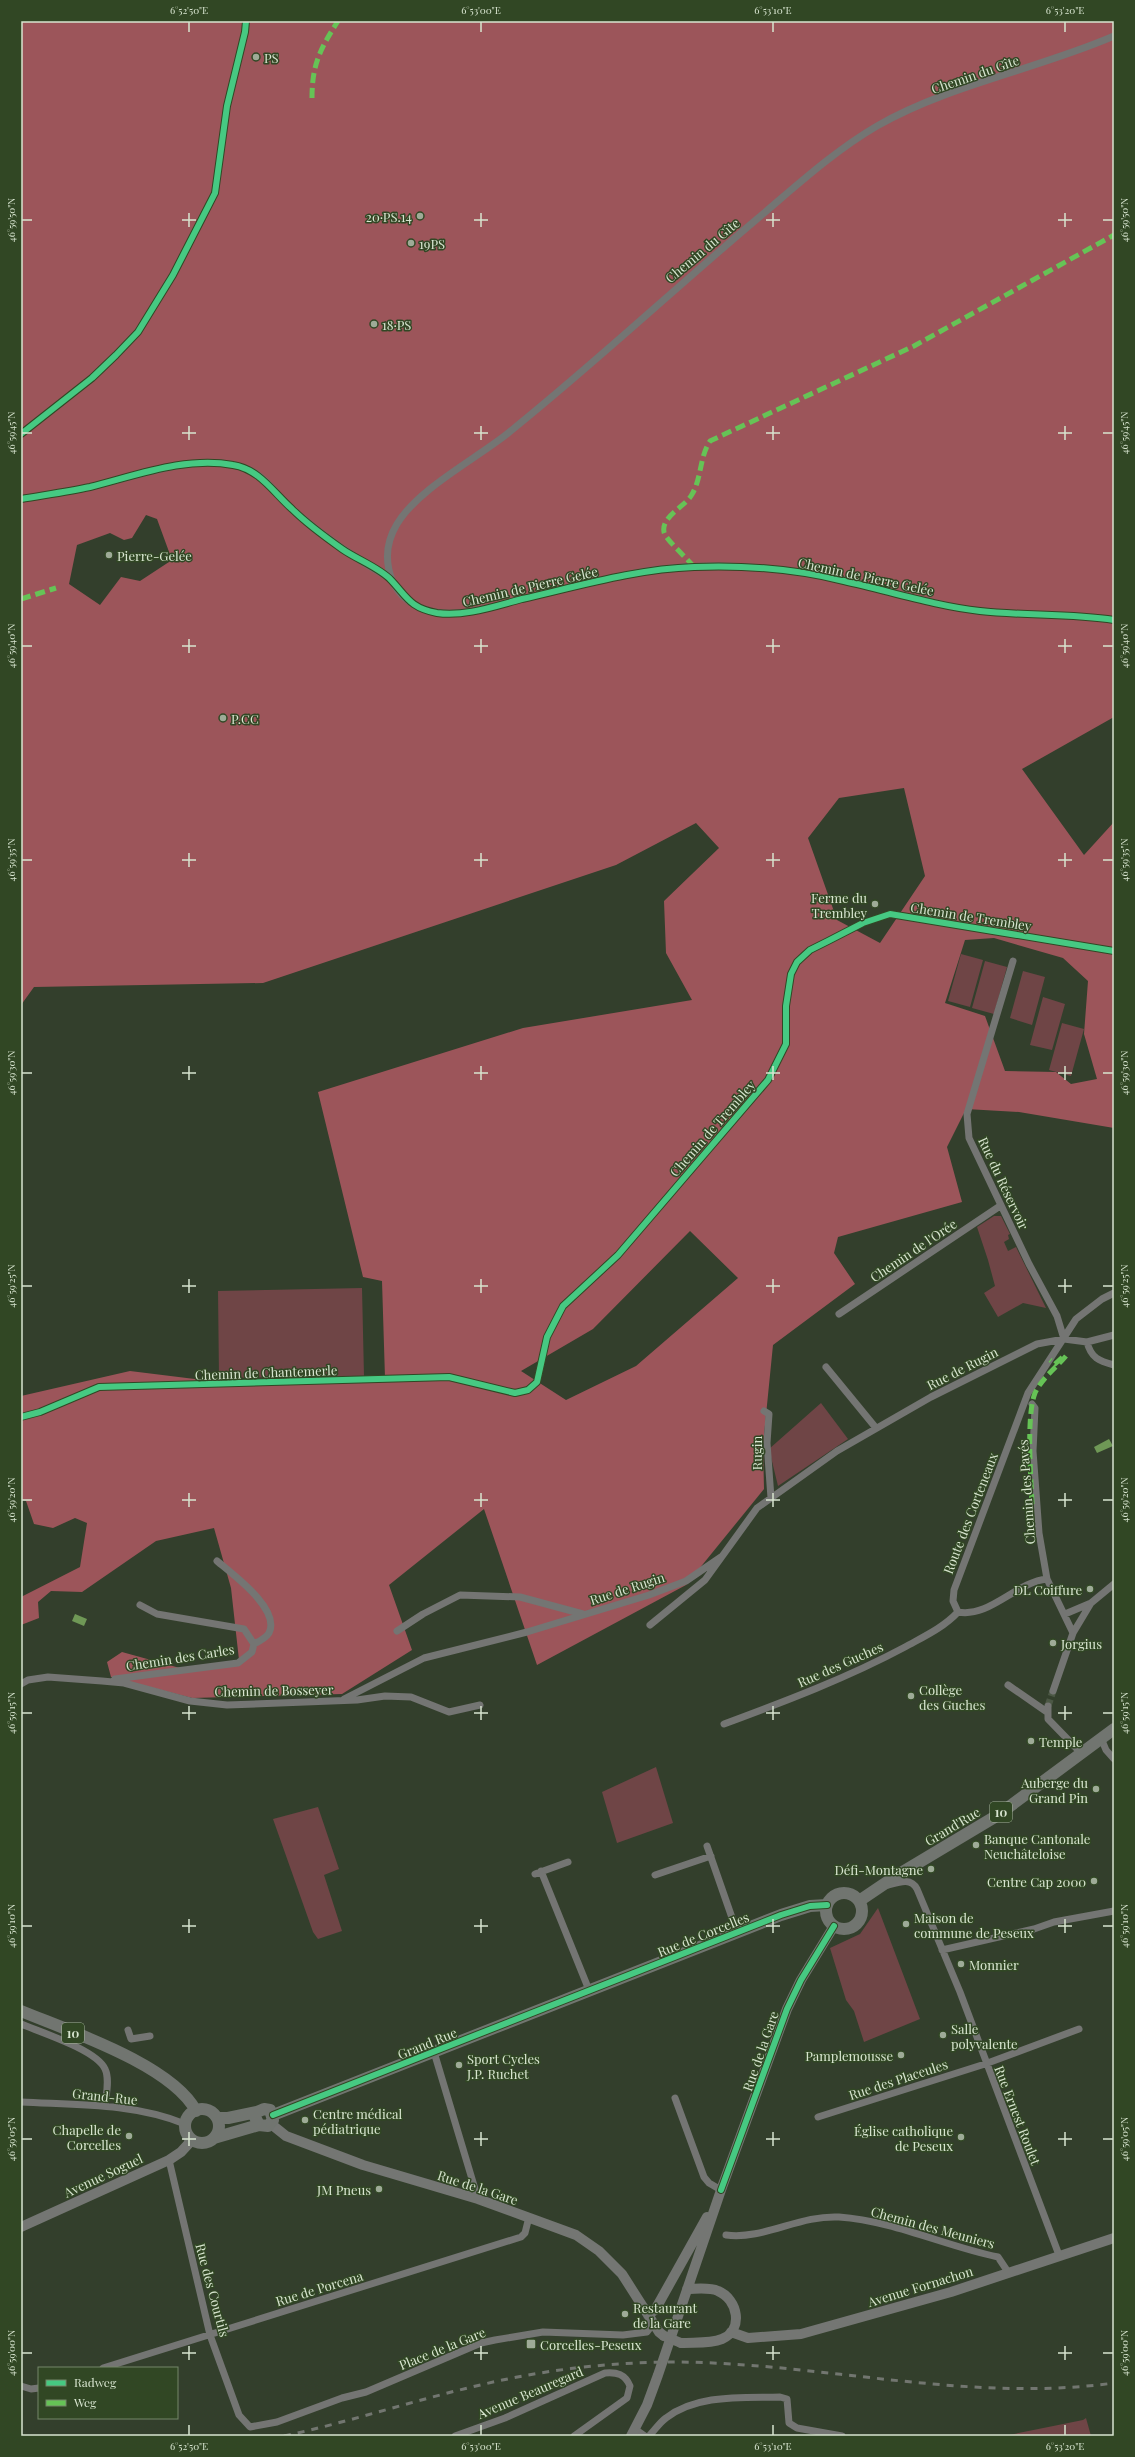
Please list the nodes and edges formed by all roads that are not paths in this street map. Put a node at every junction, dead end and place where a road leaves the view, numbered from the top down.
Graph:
1 (246, 21) edge
2 (1114, 36) edge
3 (21, 434) edge
4 (21, 499) edge
5 (391, 579) junction
6 (1114, 620) edge
7 (1114, 951) edge
8 (1013, 961) dead end
9 (1000, 1206) junction
10 (1114, 1293) edge
11 (839, 1314) dead end
12 (1114, 1335) edge
13 (1064, 1339) junction
14 (1087, 1342) junction
15 (1114, 1365) edge
16 (826, 1367) dead end
17 (515, 1392) joint
18 (1032, 1404) dead end
19 (764, 1411) dead end
20 (21, 1417) edge
21 (876, 1428) junction
22 (771, 1498) junction
23 (723, 1554) junction
24 (218, 1561) dead end
25 (1047, 1579) junction
26 (1114, 1584) edge
27 (1091, 1603) junction
28 (140, 1605) dead end
29 (958, 1612) junction
30 (584, 1614) junction
31 (1065, 1614) junction
32 (650, 1625) dead end
33 (397, 1631) dead end
34 (1073, 1633) junction
35 (254, 1644) junction
36 (102, 1681) junction
37 (21, 1684) edge
38 (1008, 1685) dead end
39 (1053, 1691) tunnel mouth
40 (342, 1700) junction
41 (480, 1705) dead end
42 (724, 1724) dead end
43 (1114, 1729) edge
44 (1101, 1738) junction
45 (1081, 1753) junction
46 (1114, 1759) edge
47 (707, 1846) dead end
48 (711, 1856) junction
49 (568, 1862) dead end
50 (655, 1875) dead end
51 (879, 1887) junction
52 (860, 1901) junction
53 (827, 1906) junction
54 (1114, 1911) edge
55 (834, 1926) junction
56 (737, 1932) junction
57 (942, 1950) junction
58 (589, 1990) junction
59 (21, 2011) edge
60 (21, 2024) edge
61 (1079, 2029) dead end
62 (128, 2030) dead end
63 (150, 2036) dead end
64 (434, 2052) junction
65 (986, 2064) junction
66 (675, 2098) dead end
67 (21, 2102) edge
68 (105, 2106) junction
69 (196, 2111) junction
70 (818, 2117) dead end
71 (217, 2118) junction
72 (268, 2121) junction
73 (185, 2124) junction
74 (214, 2138) junction
75 (192, 2140) junction
76 (169, 2160) junction
77 (721, 2190) junction
78 (478, 2199) junction
79 (529, 2217) junction
80 (21, 2227) edge
81 (726, 2235) dead end
82 (1114, 2238) edge
83 (1059, 2255) junction
84 (1008, 2272) junction
85 (687, 2288) junction
86 (650, 2320) junction
87 (730, 2332) junction
88 (210, 2335) junction
89 (106, 2367) edge
90 (21, 2386) edge
91 (38, 2388) edge
92 (244, 2423) joint
93 (633, 2432) edge
94 (455, 2436) edge
95 (574, 2436) edge
96 (645, 2436) edge
97 (649, 2436) edge
98 (842, 2436) edge

1 - 3 street
2 - 5 street, Chemin du Gîte
4 - 5 street
5 - 6 street, Chemin de Pierre Gelée
7 - 17 street, Chemin de Trembley
8 - 9 street, Rue du Réservoir
9 - 11 street, Chemin de l'Orée
9 - 13 street, Rue du Réservoir
10 - 13 street, Route des Corteneaux
12 - 14 street
13 - 14 street, Rue de Rugin
13 - 21 street, Rue de Rugin
13 - 29 street, Route des Corteneaux
14 - 15 street
16 - 21 street
17 - 20 street, Chemin de Chantemerle
18 - 25 street, Chemin des Pavés
19 - 22 street, Rugin
21 - 22 street, Rue de Rugin
22 - 23 street, Rue de Rugin
23 - 30 street, Rue de Rugin
23 - 32 street, Rue de Rugin
24 - 35 street, Chemin des Carles
25 - 29 street
25 - 31 street, Chemin des Pavés
26 - 27 street
27 - 31 street
27 - 34 street
28 - 35 street, Chemin des Carles
29 - 42 street, Rue des Guches
30 - 33 street, Rue de Rugin
30 - 40 street
31 - 34 street, Chemin des Pavés
34 - 39 street
35 - 36 street, Chemin des Carles
36 - 37 street, Chemin de Bosseyer
36 - 40 street, Chemin de Bosseyer
38 - 45 street
40 - 41 street, Chemin de Bosseyer
43 - 44 main road, Grand'Rue / 10
44 - 45 main road, Grand'Rue / 10
44 - 46 street
45 - 51 main road, Grand'Rue / 10
47 - 48 street
48 - 50 street
48 - 56 street
49 - 58 street
51 - 52 main road, Grand'Rue / 10
51 - 57 street, Rue Ernest Roulet
52 - 53 main road
52 - 55 main road
53 - 55 main road
53 - 56 main road, Rue de Corcelles
54 - 57 street
55 - 77 main road, Rue de la Gare
56 - 58 main road, Rue de Corcelles
57 - 65 street, Rue Ernest Roulet
58 - 64 main road, Grand Rue
59 - 69 main road, 10
60 - 68 street
61 - 65 street, Rue des Placeules
62 - 63 street
64 - 72 main road, Grand Rue
64 - 78 street
65 - 70 street, Rue des Placeules
65 - 83 street, Rue Ernest Roulet
66 - 77 street
67 - 68 street, Grand-Rue
68 - 73 street, Grand-Rue
69 - 71 main road
69 - 73 main road
71 - 72 main road
71 - 74 main road
72 - 74 main road, Grand Rue
72 - 78 main road, Rue de la Gare
73 - 75 main road
74 - 75 main road
75 - 76 main road, Avenue Soguel
76 - 80 main road, Avenue Soguel
76 - 88 street, Rue des Courtils
77 - 85 main road, Rue de la Gare
77 - 86 main road, Rue de la Gare
78 - 79 main road, Rue de la Gare
79 - 86 main road, Rue de la Gare
79 - 88 street, Rue de Porcena
81 - 84 street, Chemin des Meuniers
82 - 83 main road, Avenue Fornachon
83 - 84 main road, Avenue Fornachon
84 - 87 main road, Avenue Fornachon
85 - 87 main road
85 - 93 main road, Rue de la Gare
86 - 87 main road, Rue de la Gare, bridge
86 - 92 street, Place de la Gare
88 - 89 street, Rue de Porcena
88 - 92 street, Rue des Courtils
90 - 91 street
93 - 96 street
94 - 95 street, Avenue Beauregard
97 - 98 street

